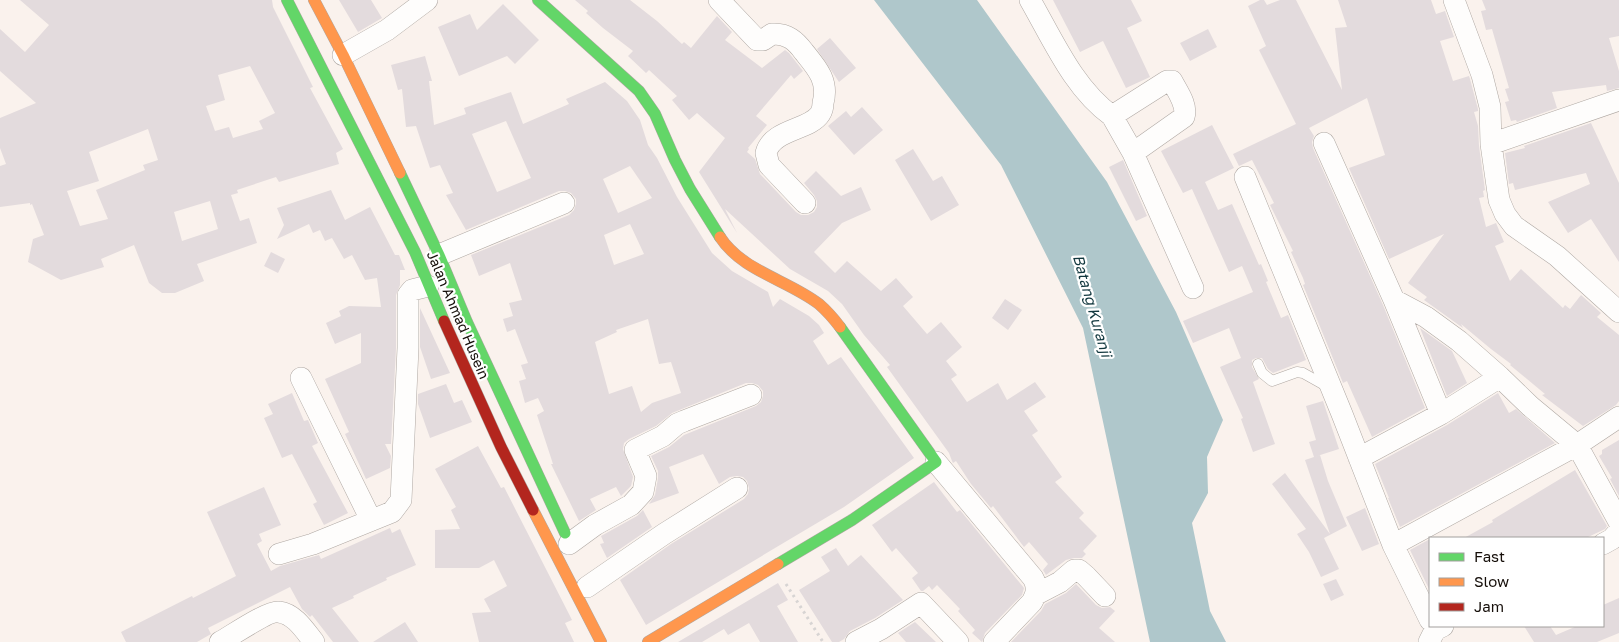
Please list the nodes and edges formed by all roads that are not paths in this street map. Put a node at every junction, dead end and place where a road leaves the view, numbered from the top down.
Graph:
1 (287, 0) edge
2 (314, 0) edge
3 (427, 0) edge
4 (538, 0) edge
5 (719, 0) edge
6 (1030, 0) edge
7 (1454, 0) edge
8 (343, 55) junction
9 (1619, 100) edge
10 (1112, 116) junction
11 (1324, 143) dead end
12 (1491, 144) junction
13 (1133, 153) junction
14 (1244, 177) dead end
15 (564, 203) dead end
16 (805, 203) dead end
17 (439, 255) junction
18 (428, 286) junction
19 (1194, 288) dead end
20 (1394, 300) junction
21 (1619, 312) edge
22 (1258, 364) dead end
23 (1500, 377) junction
24 (301, 378) dead end
25 (1332, 389) junction
26 (751, 395) dead end
27 (1441, 414) junction
28 (1619, 417) edge
29 (1577, 445) junction
30 (1359, 458) junction
31 (936, 462) junction
32 (737, 488) dead end
33 (371, 520) junction
34 (1619, 522) edge
35 (1619, 531) edge
36 (1604, 543) edge
37 (1393, 545) junction
38 (571, 548) joint
39 (280, 554) dead end
40 (587, 587) dead end
41 (1037, 594) junction
42 (1105, 596) dead end
43 (602, 618) dead end
44 (1429, 619) edge
45 (220, 642) edge
46 (314, 642) edge
47 (601, 642) edge
48 (613, 642) edge
49 (648, 642) edge
50 (856, 642) edge
51 (958, 642) edge
52 (994, 642) edge

1 - 18 main road, Jalan Ahmad Husein
2 - 8 main road, Jalan Ahmad Husein
3 - 8 street
4 - 31 main road
5 - 16 street
6 - 10 street
7 - 12 street
8 - 17 main road, Jalan Ahmad Husein
9 - 12 street
10 - 13 street
10 - 13 street
11 - 20 street
12 - 21 street
13 - 19 street
14 - 25 street
15 - 17 street
17 - 38 main road, Jalan Ahmad Husein
18 - 33 street
18 - 47 main road, Jalan Ahmad Husein
20 - 23 street
20 - 27 street
22 - 25 lane
23 - 27 street
23 - 29 street
24 - 33 street
25 - 30 street
26 - 38 street
27 - 30 street
28 - 29 street
29 - 34 street
29 - 37 street
30 - 37 street
31 - 41 street
31 - 49 main road
32 - 40 street
33 - 39 street
35 - 36 street
37 - 44 street
41 - 42 street
41 - 52 street
43 - 48 main road
45 - 46 street
50 - 51 street

